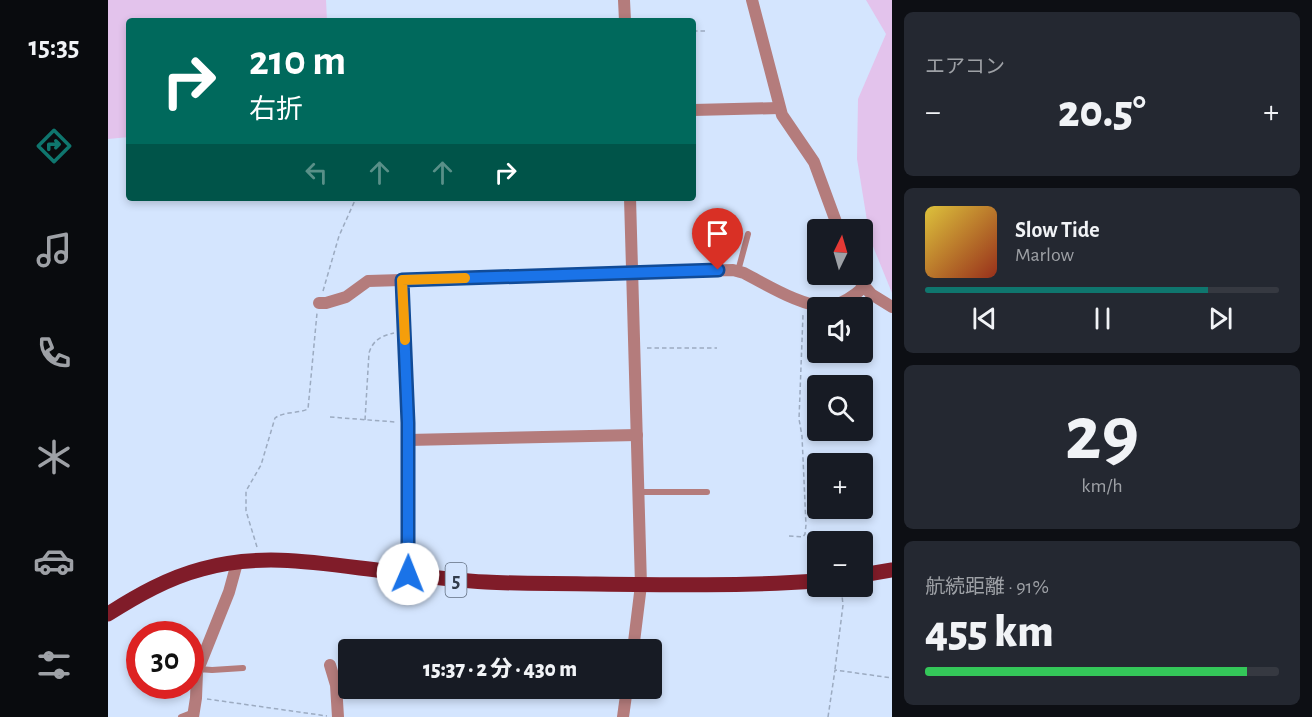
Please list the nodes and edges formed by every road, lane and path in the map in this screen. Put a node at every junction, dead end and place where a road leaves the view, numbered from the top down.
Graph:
1 (624, 0) edge
2 (752, 0) edge
3 (625, 18) edge
4 (696, 32) edge
5 (706, 32) dead end
6 (779, 108) junction
7 (696, 110) edge
8 (355, 201) edge
9 (630, 201) edge
10 (835, 219) edge
11 (748, 234) dead end
12 (738, 271) junction
13 (632, 273) junction
14 (402, 280) junction
15 (864, 287) joint
16 (805, 302) junction
17 (318, 303) junction
18 (892, 307) edge
19 (405, 331) junction
20 (634, 348) junction
21 (717, 348) dead end
22 (330, 417) dead end
23 (365, 420) junction
24 (408, 423) junction
25 (637, 435) junction
26 (408, 440) junction
27 (638, 492) junction
28 (707, 492) dead end
29 (789, 536) dead end
30 (261, 559) junction
31 (237, 562) junction
32 (892, 570) edge
33 (873, 573) edge
34 (408, 574) junction
35 (807, 582) edge
36 (641, 585) junction
37 (842, 597) edge
38 (108, 614) edge
39 (634, 639) edge
40 (204, 654) edge
41 (330, 665) dead end
42 (243, 668) dead end
43 (204, 669) edge
44 (835, 670) junction
45 (892, 678) edge
46 (196, 699) edge
47 (203, 699) edge
48 (625, 699) edge
49 (194, 714) edge
50 (181, 717) edge
51 (331, 717) edge
52 (338, 717) edge
53 (623, 717) edge
54 (828, 717) edge

1 - 3 street
2 - 6 street
4 - 5 path
6 - 7 street
6 - 10 street
8 - 17 path
9 - 13 street
11 - 12 lane
12 - 13 street
12 - 16 street
13 - 14 street
13 - 20 street
14 - 17 street
14 - 19 street
15 - 16 street
15 - 18 street
16 - 29 path
17 - 30 path
19 - 23 path
19 - 24 street
20 - 21 path
20 - 25 street
22 - 23 path
23 - 24 path
24 - 26 street
25 - 26 street
25 - 27 street
26 - 34 street
27 - 28 lane
27 - 36 street
30 - 31 main road, 5
30 - 34 main road, 5
31 - 38 main road, 5
31 - 40 street
32 - 33 main road
34 - 36 main road, 5
35 - 36 main road, 5
36 - 39 street
37 - 44 path
41 - 52 street
42 - 43 lane
44 - 45 path
44 - 54 path
46 - 49 street
47 - 51 path
48 - 53 street
49 - 50 lane

